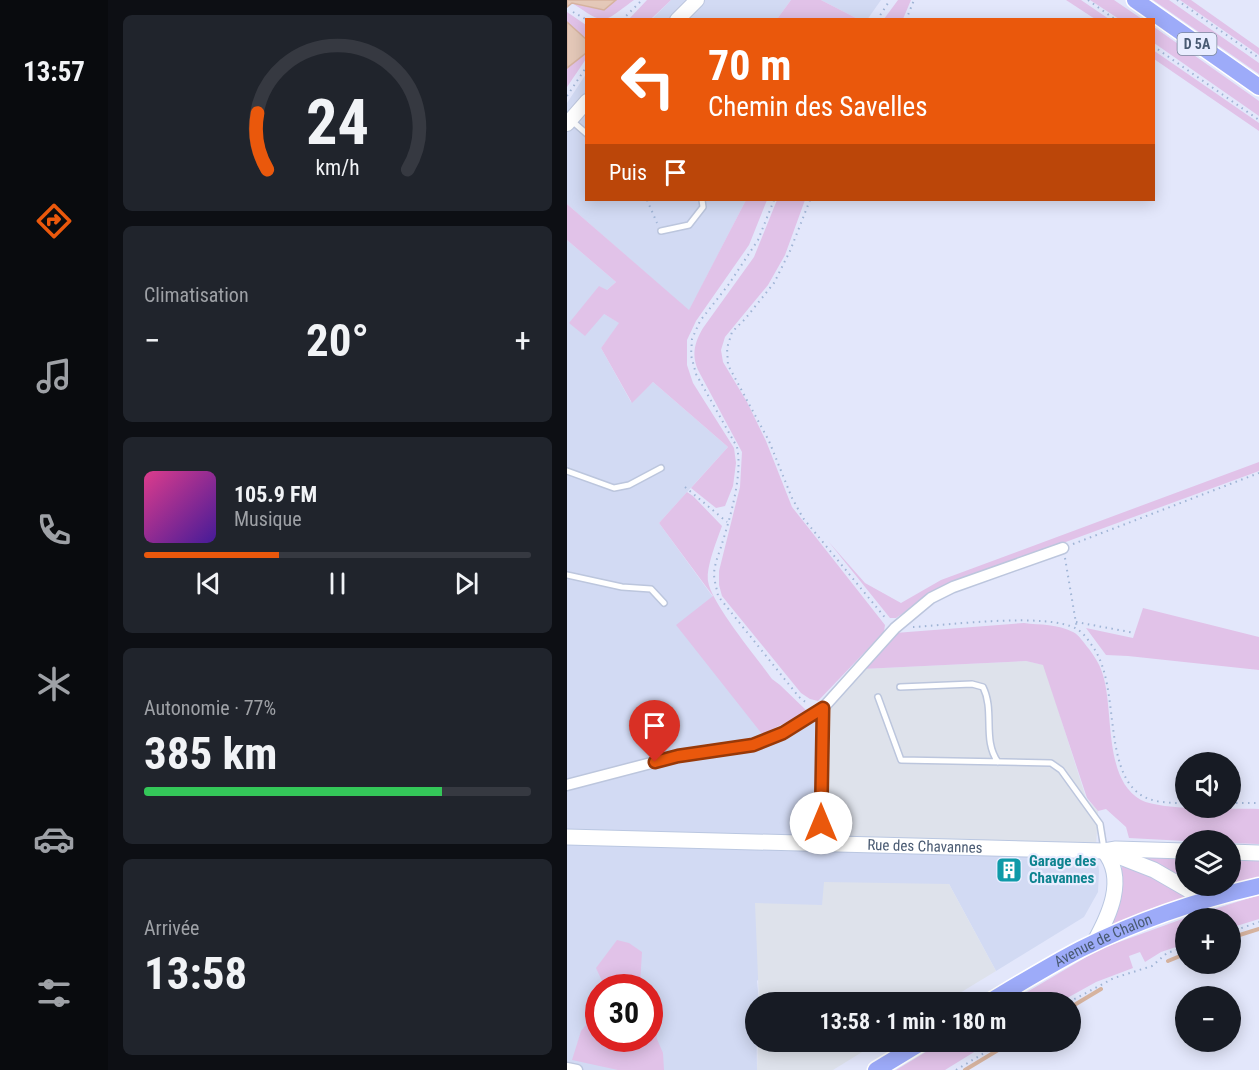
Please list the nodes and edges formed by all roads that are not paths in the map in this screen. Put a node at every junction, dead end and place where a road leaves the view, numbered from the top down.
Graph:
1 (697, 0) edge
2 (1135, 0) edge
3 (679, 18) edge
4 (1259, 87) edge
5 (585, 103) edge
6 (569, 122) edge
7 (585, 133) edge
8 (702, 201) edge
9 (661, 231) road end
10 (661, 468) dead end
11 (567, 471) edge
12 (1063, 548) road end
13 (567, 575) edge
14 (663, 603) dead end
15 (900, 687) dead end
16 (878, 697) dead end
17 (823, 708) junction
18 (998, 762) junction
19 (567, 785) edge
20 (567, 837) edge
21 (821, 844) junction
22 (1104, 851) junction
23 (1175, 851) edge
24 (1241, 852) edge
25 (1259, 853) edge
26 (1259, 886) edge
27 (1206, 900) junction
28 (1094, 943) junction
29 (1007, 992) edge
30 (906, 1052) edge
31 (567, 1068) edge
32 (577, 1070) edge
33 (876, 1070) edge

1 - 3 street
2 - 4 main road, D 5A
5 - 6 street
6 - 7 lane
8 - 9 lane
10 - 11 lane
12 - 17 street
13 - 14 lane
15 - 18 lane
16 - 18 lane
17 - 19 street
17 - 21 street
18 - 22 lane
20 - 21 main road, Rue des Chavannes
21 - 22 main road, Rue des Chavannes
22 - 23 main road, Rue des Chavannes
22 - 27 main road
22 - 28 main road
24 - 25 main road
26 - 27 main road, Avenue de Chalon
27 - 28 main road, Avenue de Chalon
28 - 29 main road, Avenue de Chalon
30 - 33 main road
31 - 32 street

